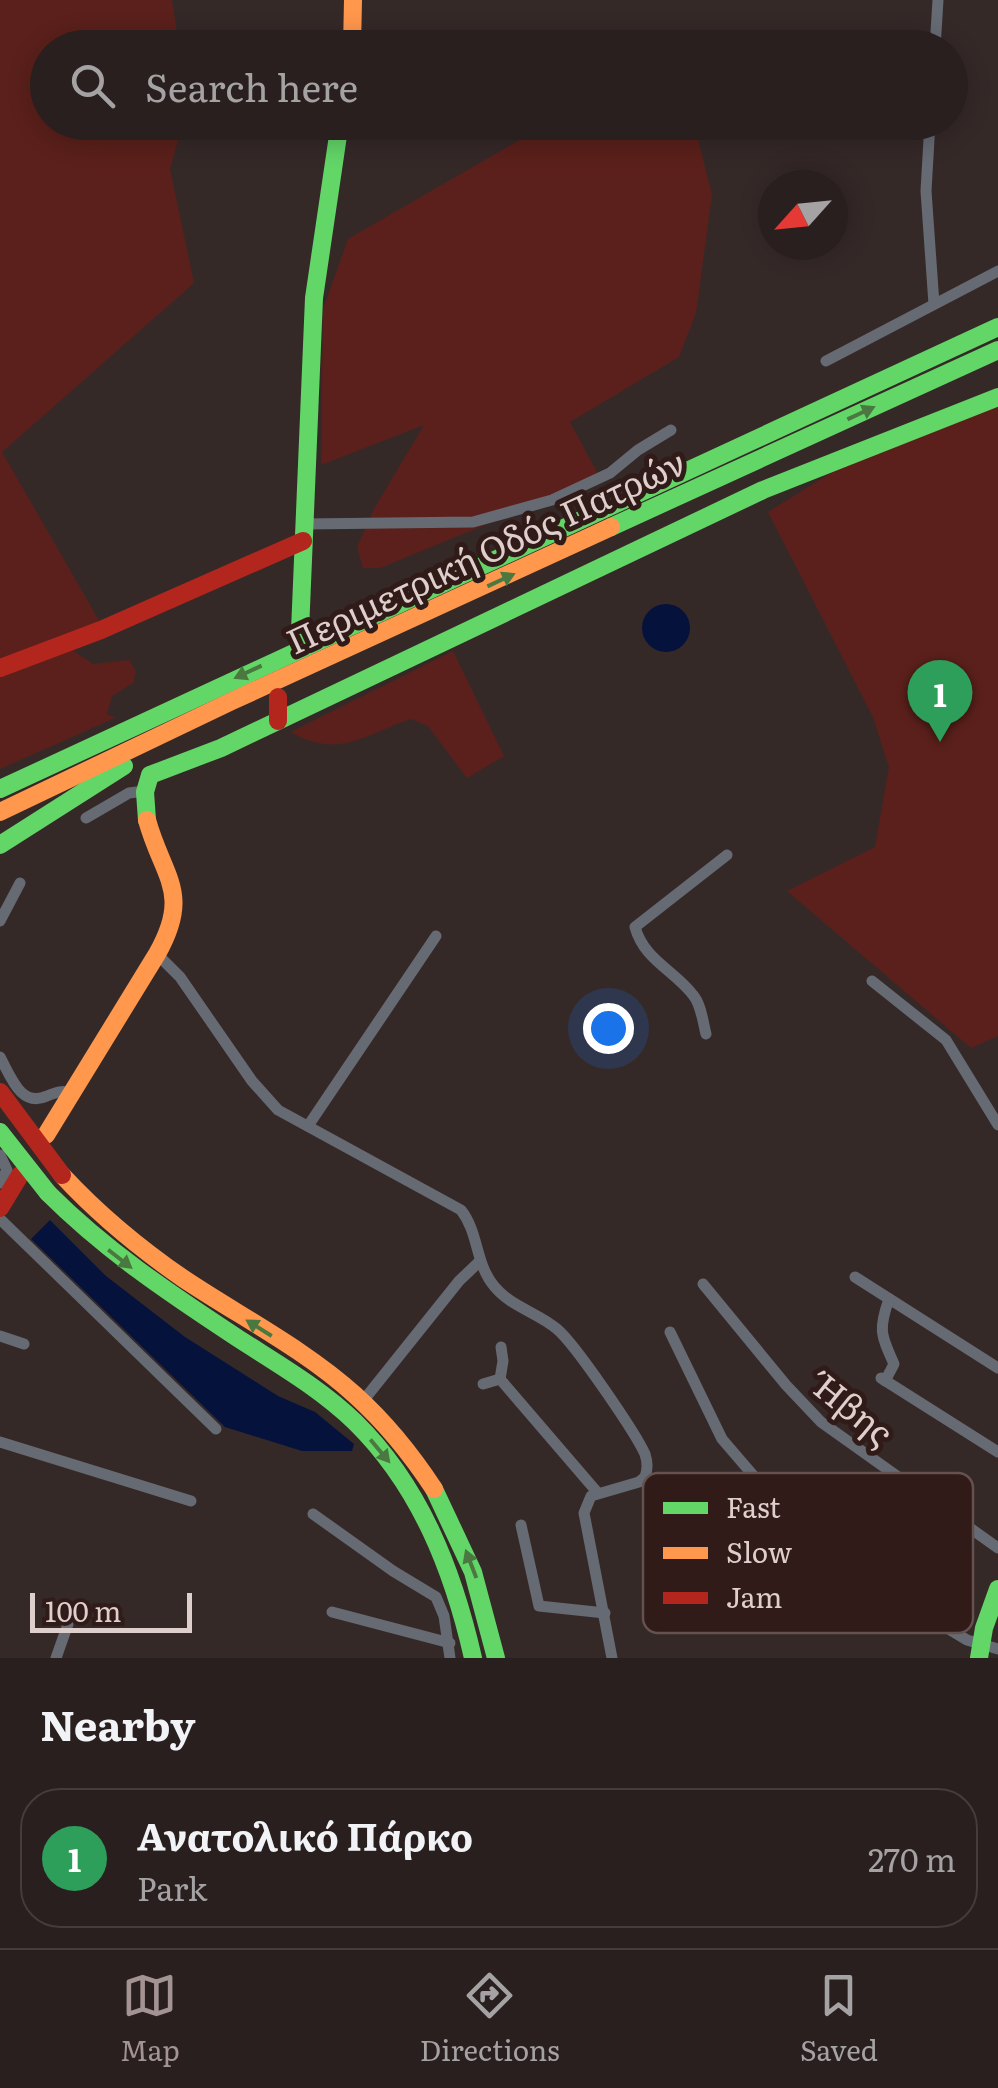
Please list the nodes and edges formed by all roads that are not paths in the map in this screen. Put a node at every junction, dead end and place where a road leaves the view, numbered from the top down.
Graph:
1 (352, 0) edge
2 (938, 0) edge
3 (352, 30) edge
4 (936, 30) edge
5 (337, 140) edge
6 (929, 140) edge
7 (998, 270) edge
8 (934, 304) junction
9 (998, 327) edge
10 (998, 350) edge
11 (826, 360) dead end
12 (998, 397) edge
13 (671, 430) dead end
14 (304, 533) junction
15 (461, 598) junction
16 (300, 630) dead end
17 (0, 668) edge
18 (278, 697) dead end
19 (278, 721) junction
20 (0, 789) edge
21 (145, 791) junction
22 (0, 812) edge
23 (86, 818) dead end
24 (0, 844) edge
25 (727, 855) dead end
26 (20, 883) dead end
27 (0, 921) edge
28 (436, 936) dead end
29 (158, 954) junction
30 (872, 981) dead end
31 (706, 1034) dead end
32 (0, 1057) edge
33 (0, 1092) edge
34 (72, 1093) junction
35 (998, 1125) edge
36 (308, 1126) junction
37 (0, 1132) edge
38 (46, 1135) dead end
39 (0, 1155) edge
40 (20, 1175) dead end
41 (0, 1182) edge
42 (0, 1208) edge
43 (0, 1218) edge
44 (480, 1261) junction
45 (855, 1277) dead end
46 (704, 1284) dead end
47 (889, 1299) junction
48 (670, 1332) dead end
49 (0, 1336) edge
50 (24, 1344) dead end
51 (501, 1347) dead end
52 (998, 1368) edge
53 (500, 1379) junction
54 (483, 1384) dead end
55 (363, 1401) junction
56 (216, 1429) dead end
57 (0, 1442) edge
58 (998, 1452) edge
59 (646, 1473) edge
60 (750, 1473) edge
61 (893, 1473) edge
62 (643, 1480) edge
63 (597, 1492) junction
64 (191, 1501) dead end
65 (313, 1514) dead end
66 (520, 1525) dead end
67 (973, 1530) edge
68 (998, 1548) edge
69 (998, 1590) edge
70 (332, 1612) dead end
71 (604, 1613) junction
72 (68, 1624) dead end
73 (955, 1633) edge
74 (450, 1643) junction
75 (986, 1651) edge
76 (56, 1658) edge
77 (450, 1658) edge
78 (473, 1658) edge
79 (496, 1658) edge
80 (612, 1658) edge

1 - 3 main road
2 - 4 street
5 - 14 main road
6 - 8 street
7 - 8 street
8 - 11 street
9 -> 20 main road, Περιμετρική Οδός Πατρών
15 -> 10 main road, Περιμετρική Οδός Πατρών
12 - 19 main road
13 - 14 street
14 - 16 main road
14 - 17 main road
15 - 22 main road, Περιμετρική Οδός Πατρών
15 - 24 main road
18 - 19 main road
19 - 21 main road
21 - 23 street
21 - 29 main road
25 - 31 street
26 - 27 street
28 - 36 street
29 - 34 main road
29 - 36 street
30 - 35 street
32 - 34 street
55 -> 33 main road, bridge
34 - 38 main road
36 - 44 street
37 -> 78 main road, bridge
39 - 41 street
40 - 42 main road
43 - 56 street
44 - 55 street
44 - 59 street
45 - 47 street
46 - 61 street, Ήβης
47 - 52 street
47 - 58 street
48 - 60 street
49 - 50 street
51 - 53 street
53 - 54 street
53 - 63 street
79 -> 55 main road
57 - 64 street
62 - 63 street
63 - 71 street
65 - 74 street
66 - 71 street
67 - 68 street, Ήβης
69 - 75 main road
70 - 74 street
71 - 80 street
72 - 76 street
73 - 75 street
74 - 77 street

